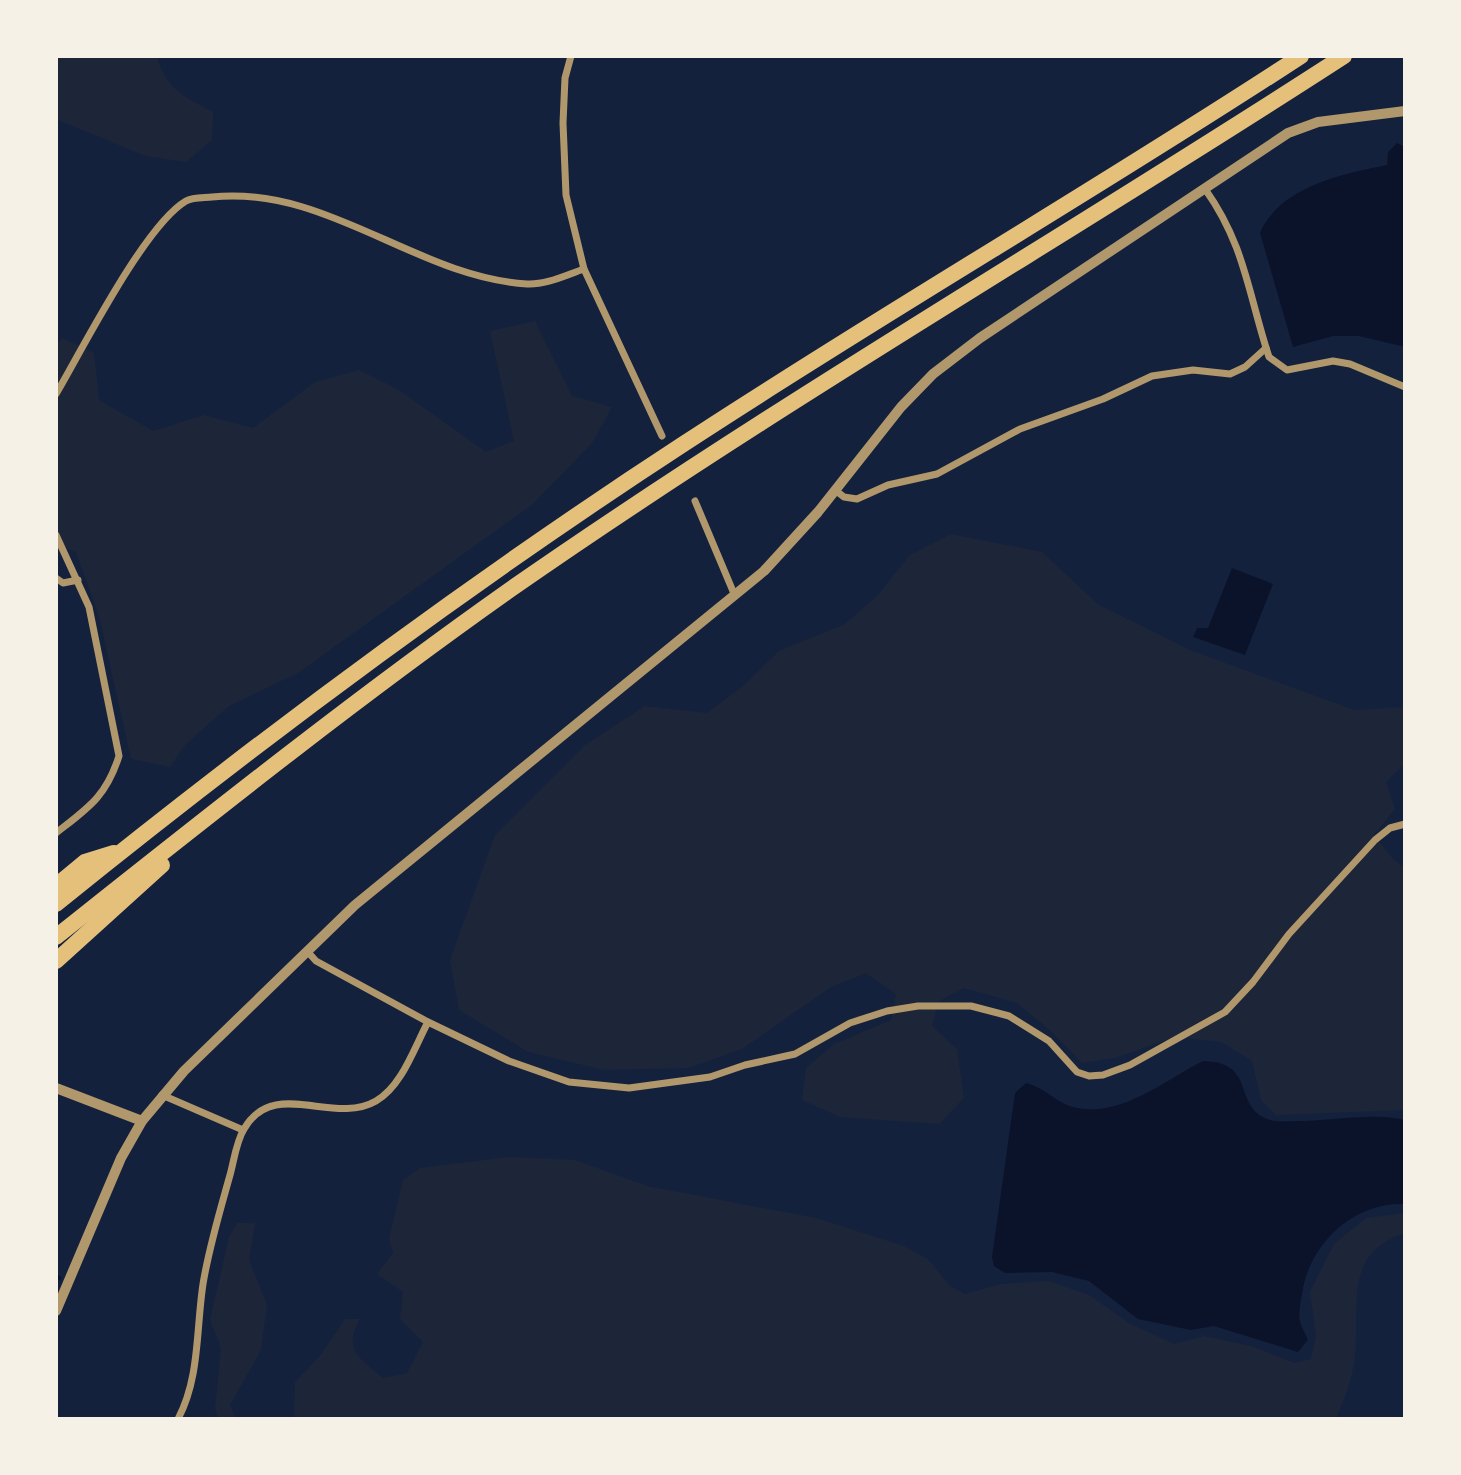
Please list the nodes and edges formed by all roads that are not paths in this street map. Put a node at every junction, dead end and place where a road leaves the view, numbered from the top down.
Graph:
1 (571, 56) edge
2 (1301, 56) edge
3 (1344, 56) edge
4 (1405, 111) edge
5 (1205, 189) junction
6 (584, 269) junction
7 (1266, 348) junction
8 (1405, 387) edge
9 (56, 394) edge
10 (663, 436) dead end
11 (835, 490) junction
12 (695, 501) dead end
13 (56, 535) edge
14 (56, 578) edge
15 (78, 580) junction
16 (735, 596) junction
17 (276, 763) junction
18 (1405, 824) edge
19 (56, 833) edge
20 (123, 850) junction
21 (56, 886) edge
22 (56, 904) edge
23 (56, 937) edge
24 (307, 951) junction
25 (56, 961) edge
26 (428, 1023) junction
27 (56, 1088) edge
28 (162, 1095) junction
29 (142, 1121) junction
30 (243, 1130) junction
31 (56, 1311) edge
32 (177, 1419) edge

1 - 6 street
2 - 20 highway
3 - 17 highway
4 - 5 street
5 - 7 street
5 - 11 street
6 - 9 street
6 - 10 street
7 - 8 street
7 - 11 street
11 - 16 street
12 - 16 street
13 - 15 street
14 - 15 street
15 - 19 street
16 - 24 street
17 - 23 highway
17 - 25 highway
18 - 26 street
20 - 21 highway
20 - 22 highway
24 - 26 street
24 - 28 street
26 - 30 street
27 - 29 street
28 - 29 street
28 - 30 street
29 - 31 street
30 - 32 street

